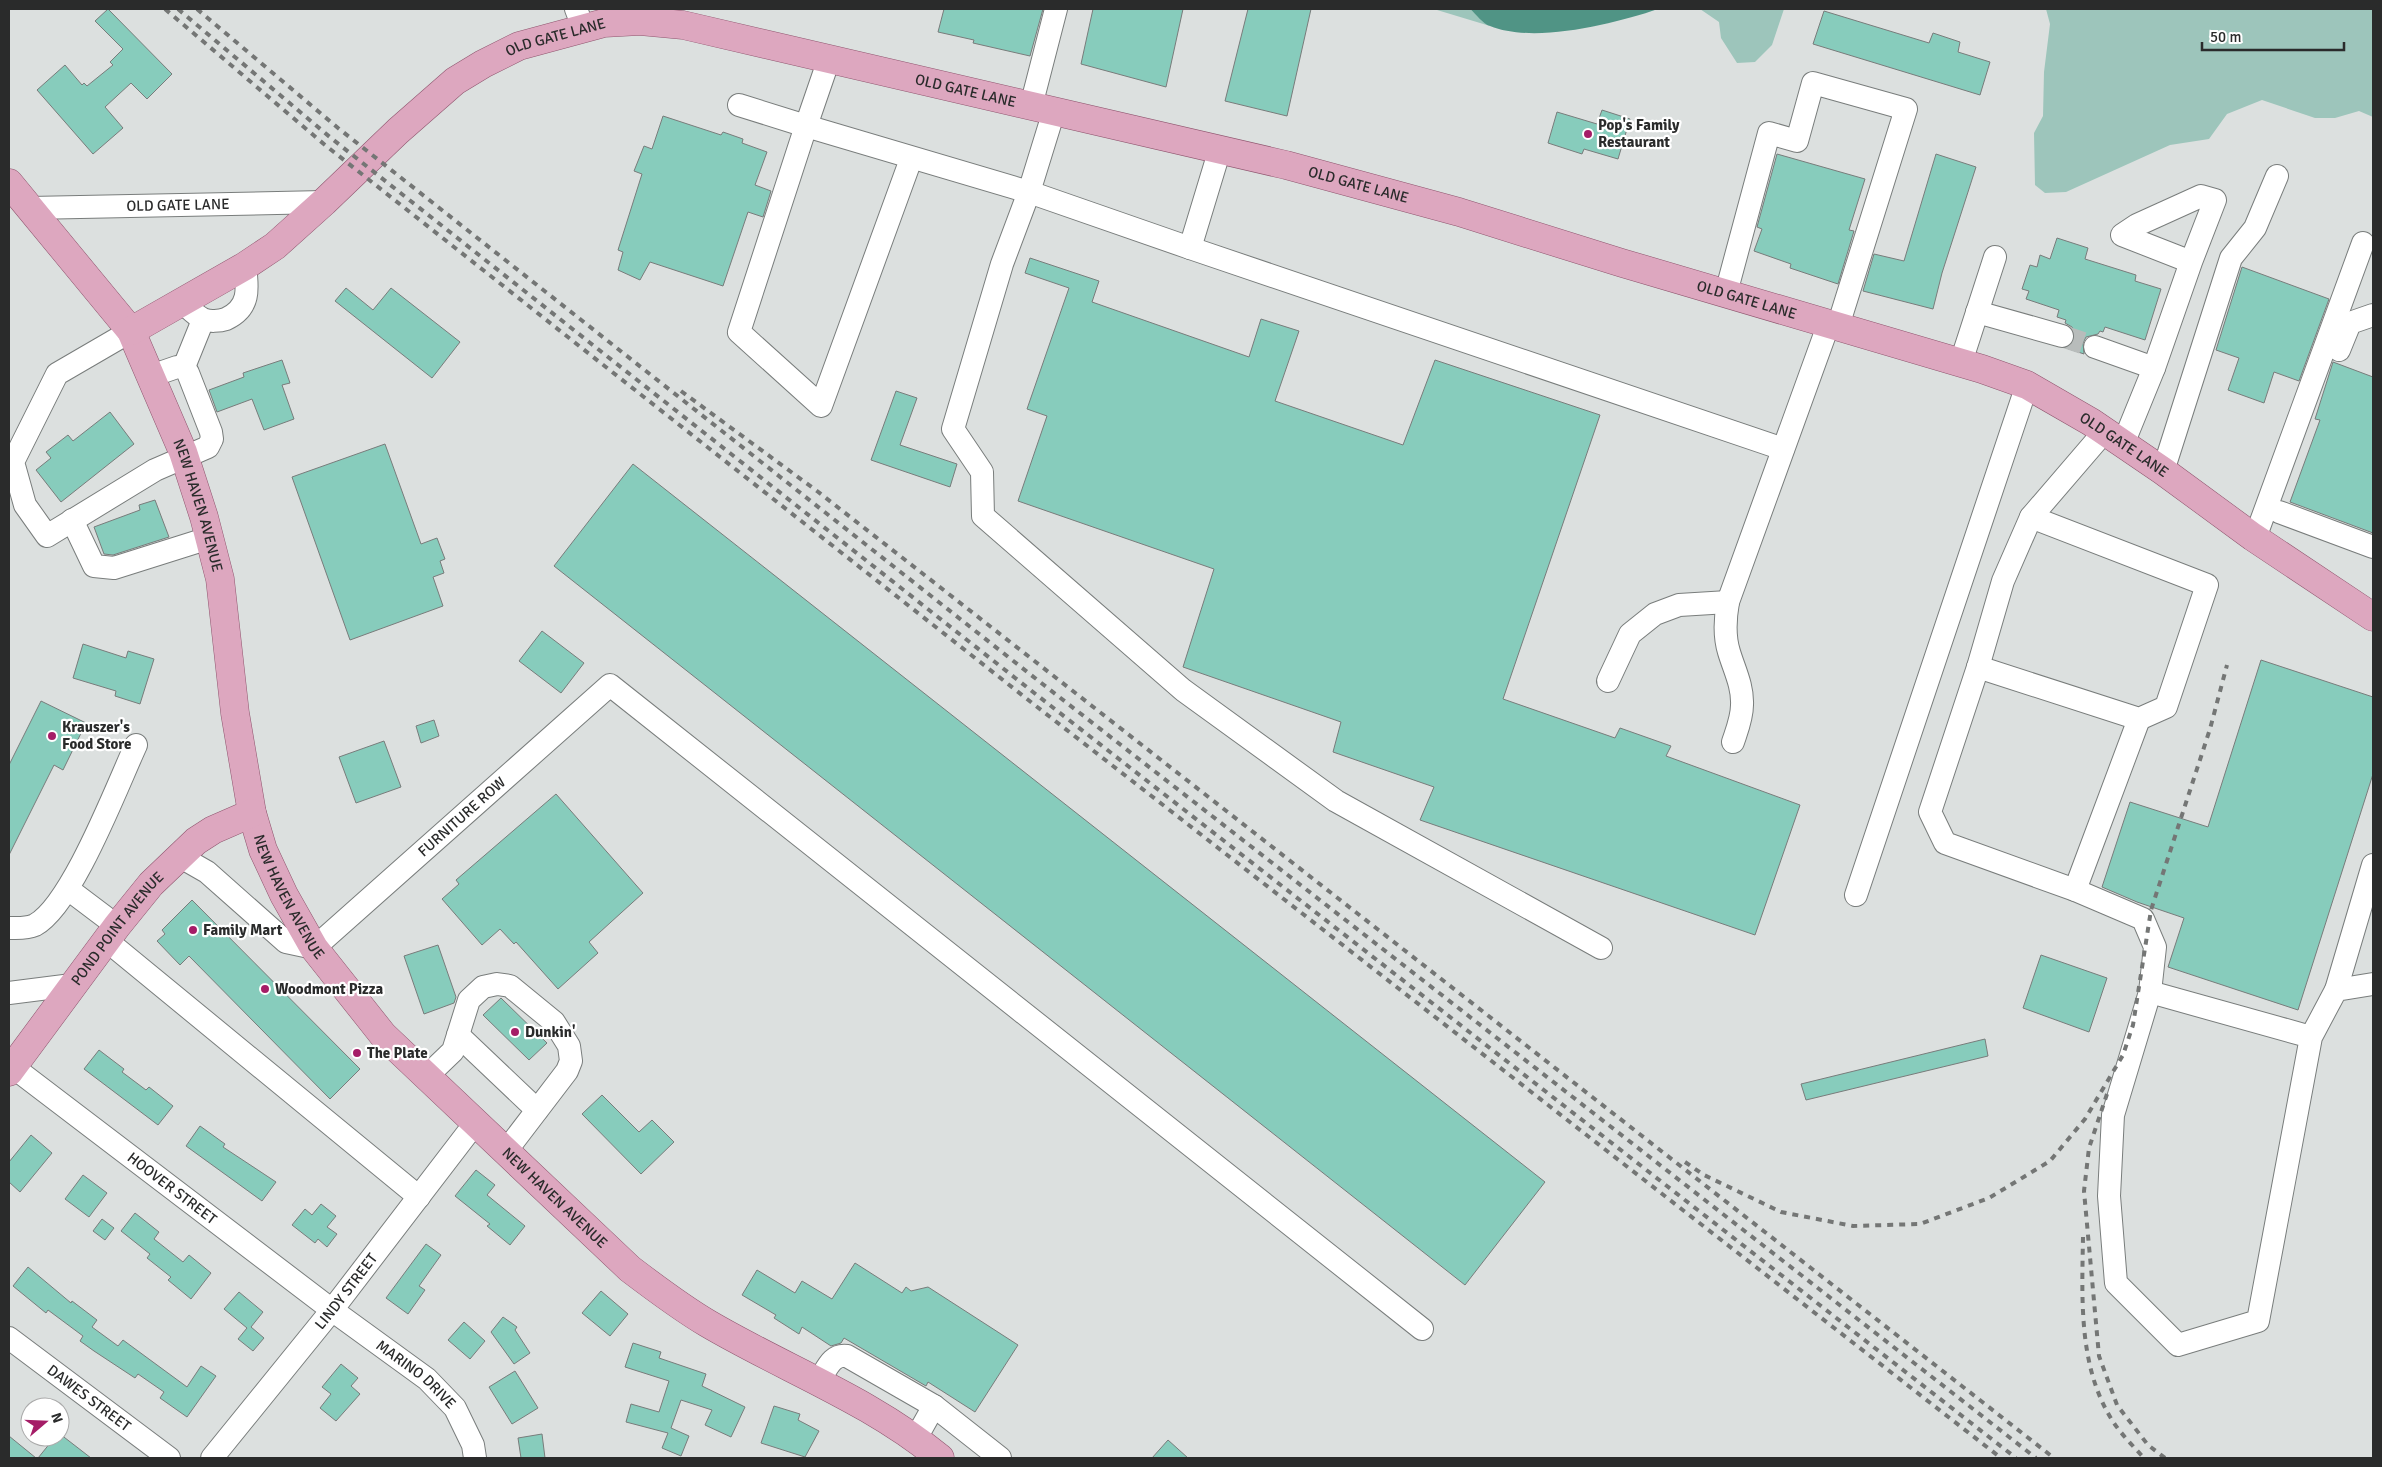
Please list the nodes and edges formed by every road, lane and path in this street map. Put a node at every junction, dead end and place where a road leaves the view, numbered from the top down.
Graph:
1 (1056, 9) edge
2 (580, 18) edge
3 (829, 58) junction
4 (738, 105) dead end
5 (1043, 108) junction
6 (806, 126) junction
7 (1220, 149) junction
8 (911, 159) junction
9 (2277, 176) dead end
10 (9, 183) edge
11 (1029, 192) junction
12 (324, 202) junction
13 (30, 208) junction
14 (2363, 242) dead end
15 (1190, 248) junction
16 (1995, 257) dead end
17 (2191, 262) dead end
18 (245, 266) junction
19 (1726, 293) junction
20 (182, 302) junction
21 (1977, 312) junction
22 (2373, 315) edge
23 (204, 320) junction
24 (1834, 324) junction
25 (131, 331) junction
26 (2062, 336) tunnel mouth
27 (2095, 347) tunnel mouth
28 (1961, 362) junction
29 (184, 367) junction
30 (2154, 368) junction
31 (152, 376) junction
32 (2027, 385) junction
33 (2114, 438) junction
34 (1783, 449) junction
35 (184, 456) junction
36 (2163, 471) junction
37 (2279, 512) junction
38 (2031, 517) junction
39 (72, 520) junction
40 (209, 538) junction
41 (2260, 541) junction
42 (2373, 547) edge
43 (1728, 602) junction
44 (2373, 617) edge
45 (1978, 667) junction
46 (1608, 680) dead end
47 (2139, 719) junction
48 (1733, 742) dead end
49 (136, 745) dead end
50 (252, 813) junction
51 (179, 856) junction
52 (2373, 865) edge
53 (68, 889) junction
54 (2075, 890) junction
55 (1856, 895) dead end
56 (9, 928) edge
57 (112, 933) junction
58 (314, 948) junction
59 (1601, 948) dead end
60 (2373, 984) edge
61 (72, 985) junction
62 (2336, 990) junction
63 (2150, 992) junction
64 (9, 993) edge
65 (458, 1035) junction
66 (2311, 1037) junction
67 (10, 1068) edge
68 (427, 1076) junction
69 (537, 1110) junction
70 (476, 1122) junction
71 (506, 1151) junction
72 (419, 1197) junction
73 (332, 1310) junction
74 (1422, 1328) dead end
75 (9, 1338) edge
76 (819, 1381) junction
77 (934, 1406) junction
78 (916, 1438) junction
79 (169, 1458) edge
80 (212, 1458) edge
81 (475, 1458) edge
82 (940, 1458) edge
83 (1000, 1458) edge

1 - 5 street
2 - 3 main road, OLD GATE LANE
2 - 12 main road, OLD GATE LANE
3 - 5 main road, OLD GATE LANE
3 - 6 street
4 - 6 street
5 - 7 main road, OLD GATE LANE
5 - 11 street
6 - 8 street
6 - 8 street
7 - 15 street
7 - 19 main road, OLD GATE LANE
8 - 11 street
9 - 36 street
10 - 13 main road, NEW HAVEN AVENUE
11 - 15 street
11 - 59 street
12 - 13 street, OLD GATE LANE
12 - 18 main road, OLD GATE LANE
13 - 25 main road, NEW HAVEN AVENUE
14 - 41 street
15 - 34 street
16 - 21 street
17 - 30 street
18 - 20 main road, OLD GATE LANE
18 - 23 street
19 - 24 main road, OLD GATE LANE
19 - 24 street
20 - 23 street
20 - 25 main road, OLD GATE LANE
21 - 26 street
21 - 28 street
22 - 37 street
23 - 29 street
24 - 28 main road, OLD GATE LANE
24 - 34 street
25 - 31 main road, NEW HAVEN AVENUE
25 - 39 street
27 - 30 street
28 - 32 main road, OLD GATE LANE
29 - 31 street
29 - 35 street
30 - 33 street
31 - 35 main road, NEW HAVEN AVENUE
32 - 33 main road, OLD GATE LANE
32 - 55 street
33 - 36 main road, OLD GATE LANE
33 - 38 street
34 - 43 street
35 - 39 street
35 - 40 main road, NEW HAVEN AVENUE
36 - 41 main road, OLD GATE LANE
37 - 41 street
37 - 42 street
38 - 45 street
38 - 47 street
39 - 40 street
40 - 50 main road, NEW HAVEN AVENUE
41 - 44 main road, OLD GATE LANE
43 - 46 street
43 - 48 street
45 - 47 street
45 - 54 street
47 - 54 street
49 - 53 street
50 - 51 main road, POND POINT AVENUE
50 - 58 main road, NEW HAVEN AVENUE
51 - 57 main road, POND POINT AVENUE
51 - 58 street
52 - 62 street
53 - 56 street
53 - 57 street
54 - 63 street
57 - 61 main road, POND POINT AVENUE
57 - 72 street
58 - 68 main road, NEW HAVEN AVENUE
58 - 74 street, FURNITURE ROW
60 - 62 street
61 - 64 street
61 - 67 main road, POND POINT AVENUE
62 - 66 street
63 - 66 street
63 - 66 street
65 - 68 street
65 - 69 street
65 - 69 street
67 - 73 street, HOOVER STREET
68 - 70 main road, NEW HAVEN AVENUE
69 - 71 street
70 - 71 main road, NEW HAVEN AVENUE
70 - 72 street, LINDY STREET
71 - 76 main road, NEW HAVEN AVENUE
72 - 73 street, LINDY STREET
73 - 80 street, LINDY STREET
73 - 81 street, MARINO DRIVE
75 - 79 street, DAWES STREET
76 - 77 street
76 - 78 main road, NEW HAVEN AVENUE
77 - 78 street
77 - 83 street
78 - 82 main road, NEW HAVEN AVENUE

